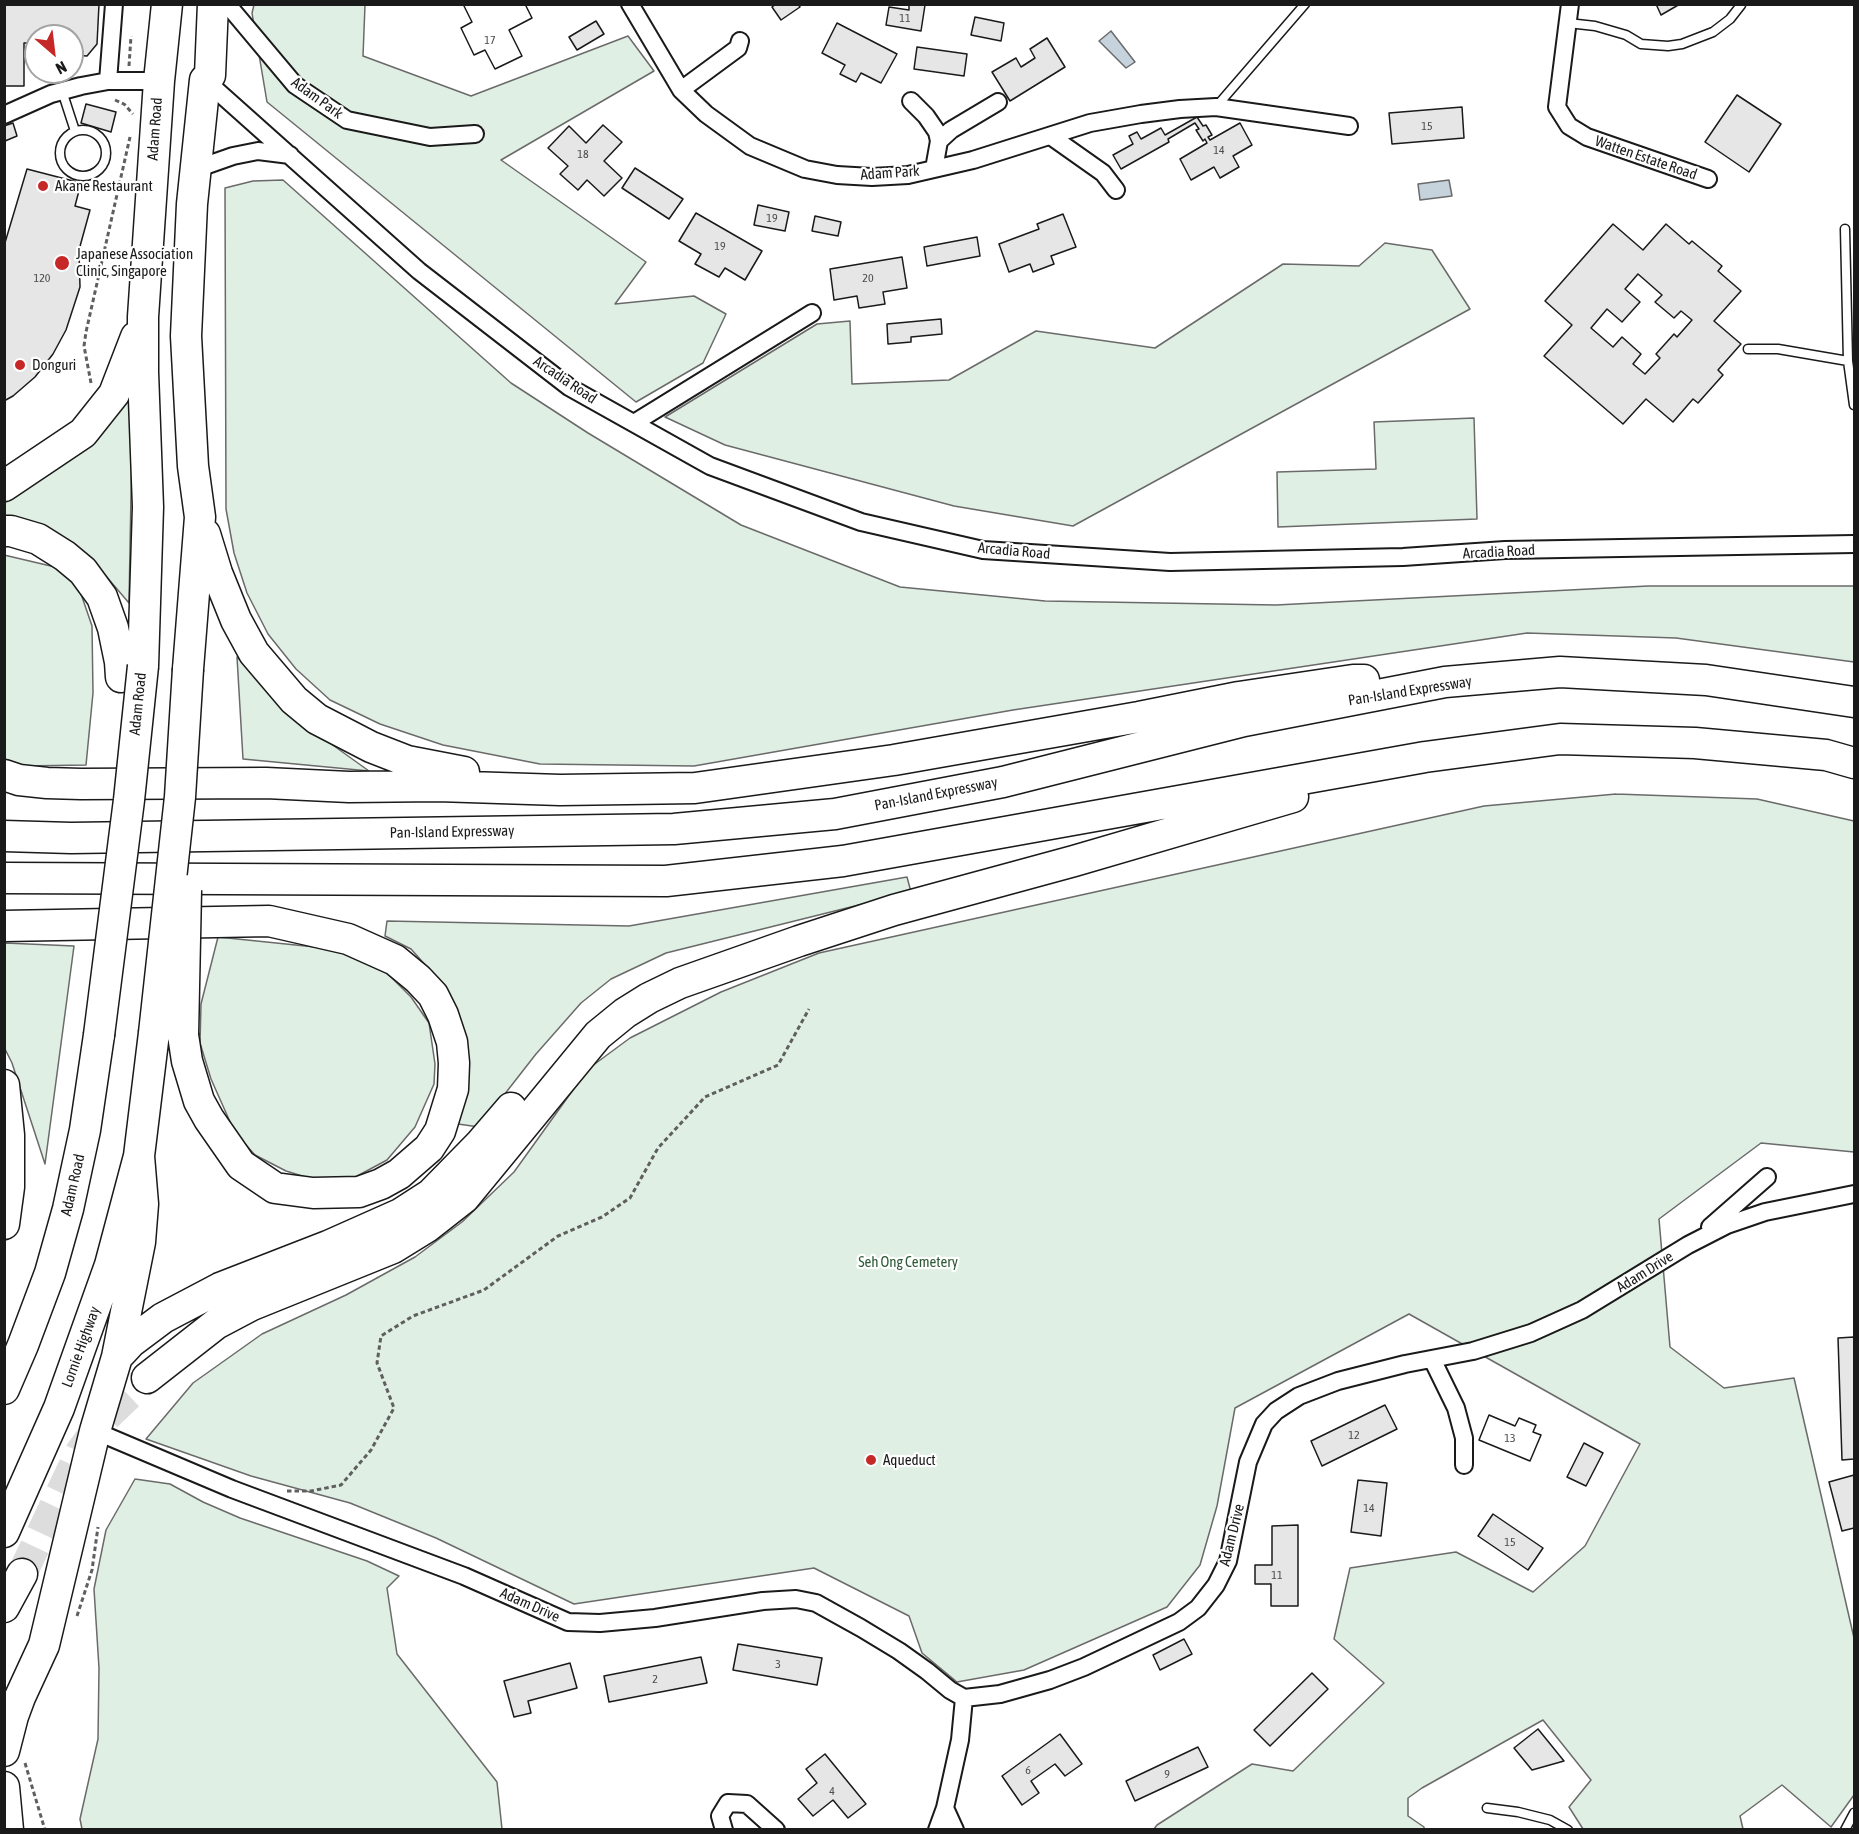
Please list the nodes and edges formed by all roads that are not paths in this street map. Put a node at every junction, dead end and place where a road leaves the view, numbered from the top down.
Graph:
1 (114, 4) edge
2 (167, 4) edge
3 (213, 4) edge
4 (227, 4) edge
5 (630, 4) edge
6 (1305, 4) edge
7 (1570, 4) edge
8 (1741, 4) edge
9 (1568, 23) junction
10 (740, 41) dead end
11 (205, 80) junction
12 (108, 81) junction
13 (159, 81) junction
14 (681, 90) junction
15 (62, 91) junction
16 (911, 101) dead end
17 (998, 102) dead end
18 (1216, 107) junction
19 (4, 115) edge
20 (1349, 126) dead end
21 (75, 131) junction
22 (475, 134) dead end
23 (1052, 137) junction
24 (939, 141) junction
25 (290, 155) junction
26 (196, 169) junction
27 (934, 170) junction
28 (1708, 179) dead end
29 (1116, 190) dead end
30 (1845, 229) dead end
31 (812, 313) dead end
32 (143, 317) junction
33 (1748, 349) dead end
34 (1848, 361) junction
35 (1853, 374) edge
36 (1854, 405) edge
37 (634, 423) junction
38 (4, 486) edge
39 (200, 517) junction
40 (4, 531) edge
41 (1854, 544) edge
42 (132, 672) junction
43 (1444, 682) junction
44 (1854, 702) edge
45 (1854, 763) edge
46 (1330, 774) junction
47 (4, 775) edge
48 (560, 790) junction
49 (180, 797) junction
50 (4, 836) edge
51 (4, 878) edge
52 (4, 926) edge
53 (598, 1035) junction
54 (4, 1085) edge
55 (139, 1156) junction
56 (1767, 1177) dead end
57 (1854, 1194) edge
58 (4, 1224) edge
59 (1688, 1245) junction
60 (117, 1357) junction
61 (1432, 1359) junction
62 (147, 1378) tunnel mouth
63 (4, 1389) edge
64 (95, 1431) junction
65 (1464, 1465) dead end
66 (4, 1532) edge
67 (22, 1574) tunnel mouth
68 (4, 1607) edge
69 (49, 1620) junction
70 (4, 1688) edge
71 (964, 1698) junction
72 (11, 1768) edge
73 (945, 1808) junction
74 (1487, 1808) dead end
75 (1854, 1813) edge
76 (8, 1830) edge
77 (724, 1830) edge
78 (776, 1830) edge
79 (937, 1830) edge
80 (955, 1830) edge
81 (1568, 1830) edge
82 (1845, 1830) edge

1 - 12 street
2 - 13 highway, Adam Road
3 - 11 highway
4 - 22 street, Adam Park
5 - 14 street, Adam Park
6 - 18 lane
7 - 9 street, Watten Estate Road
8 - 9 lane
9 - 28 street, Watten Estate Road
10 - 14 street
11 - 25 street, Arcadia Road
11 - 26 highway
12 - 13 street
12 - 15 street
13 - 32 highway, Adam Road
14 - 27 street, Adam Park
15 - 19 street
15 - 21 lane
16 - 24 street
17 - 24 street
18 - 20 street, Adam Park
18 - 23 street, Adam Park
21 - 21 lane
23 - 27 street, Adam Park
23 - 29 street
24 - 27 street
25 - 26 street
25 - 37 street, Arcadia Road
26 - 39 highway
30 - 34 lane
31 - 37 street
32 - 38 highway
32 - 42 highway, Adam Road
33 - 34 lane
34 - 35 lane
35 - 36 lane
37 - 41 street, Arcadia Road
39 - 48 highway
39 - 49 highway, bridge
40 - 42 highway
42 - 63 highway, Adam Road, bridge
43 - 44 highway, Pan-Island Expressway
43 - 48 highway
43 - 50 highway, Pan-Island Expressway
45 - 46 highway
46 - 51 highway
46 - 53 highway
47 - 48 highway
49 - 52 highway, bridge
49 - 55 highway, bridge
53 - 60 highway
53 - 62 highway
54 - 58 highway
55 - 60 highway
55 - 66 highway, Lornie Highway
56 - 59 street, Adam Drive
57 - 59 street, Adam Drive
59 - 61 street, Adam Drive
60 - 64 highway
61 - 65 street
61 - 71 street, Adam Drive
64 - 69 highway
64 - 71 street, Adam Drive
67 - 68 highway
69 - 70 highway
69 - 72 highway
71 - 73 street
72 - 76 highway
73 - 79 street
73 - 80 street
74 - 81 lane
75 - 82 lane
77 - 78 street

